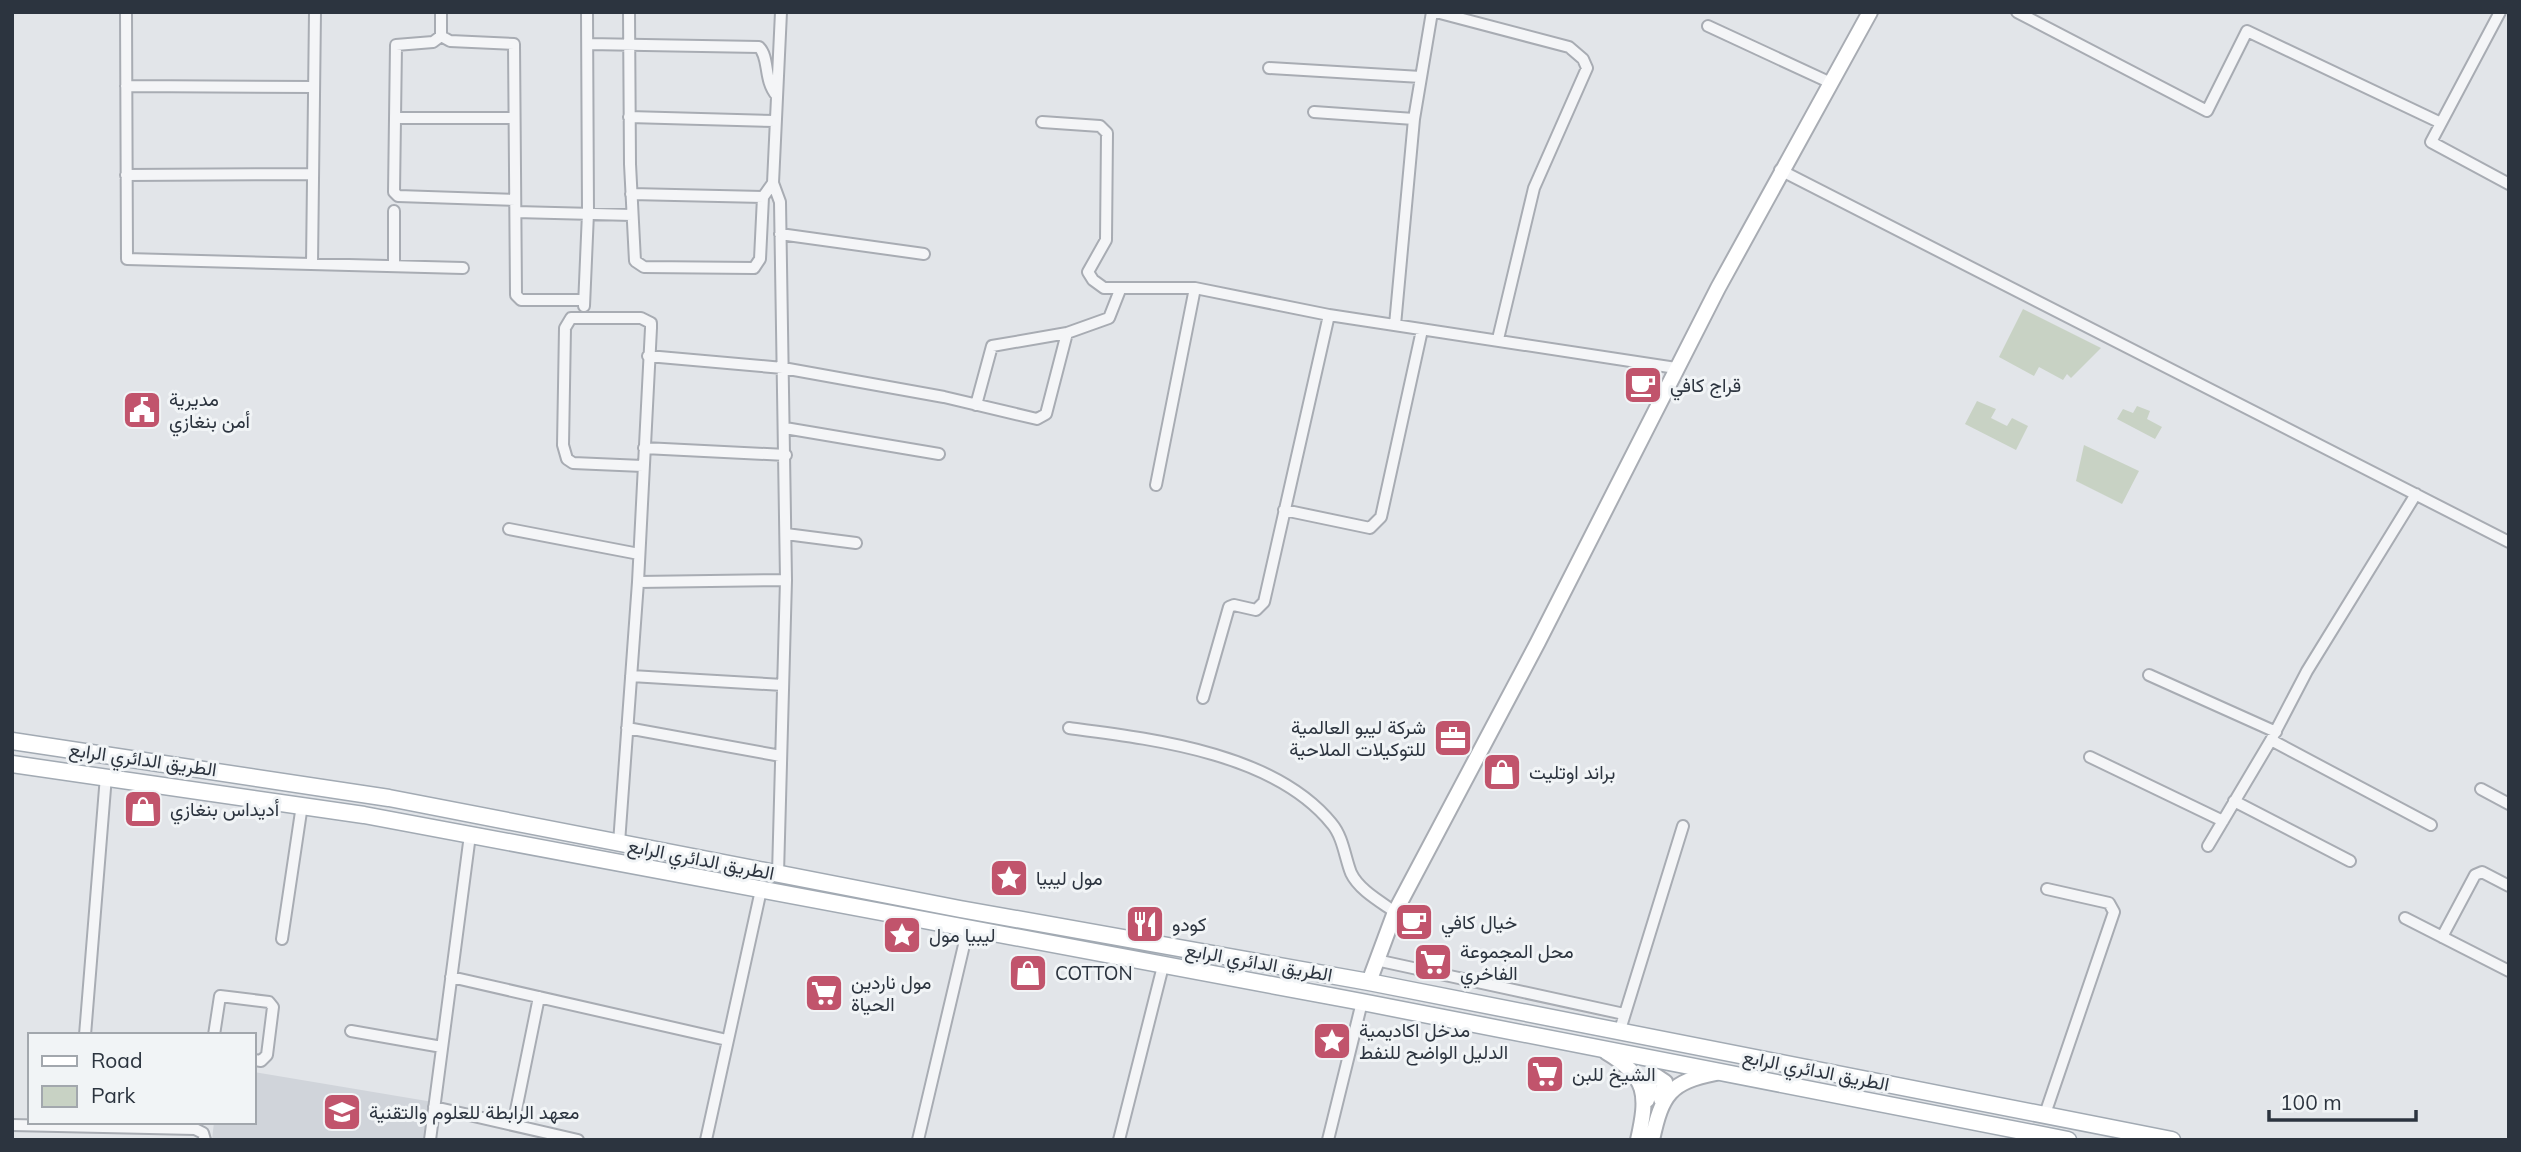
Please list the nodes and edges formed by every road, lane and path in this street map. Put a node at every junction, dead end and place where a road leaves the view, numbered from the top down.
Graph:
1 (126, 12) edge
2 (315, 12) edge
3 (441, 12) edge
4 (587, 12) edge
5 (629, 12) edge
6 (781, 12) edge
7 (1434, 12) edge
8 (1870, 12) edge
9 (2017, 12) edge
10 (2500, 12) edge
11 (1707, 26) dead end
12 (441, 36) junction
13 (588, 44) junction
14 (631, 45) junction
15 (1269, 68) dead end
16 (1421, 78) junction
17 (1830, 83) junction
18 (125, 86) junction
19 (314, 87) junction
20 (777, 96) junction
21 (1314, 112) dead end
22 (629, 117) junction
23 (395, 118) junction
24 (514, 118) junction
25 (1413, 120) junction
26 (775, 121) junction
27 (1042, 121) dead end
28 (2441, 123) junction
29 (1780, 170) junction
30 (313, 174) junction
31 (126, 175) junction
32 (773, 183) junction
33 (2508, 183) edge
34 (631, 194) junction
35 (763, 197) junction
36 (515, 206) junction
37 (394, 211) dead end
38 (588, 213) junction
39 (632, 215) junction
40 (780, 234) junction
41 (924, 254) dead end
42 (312, 264) junction
43 (394, 266) junction
44 (463, 268) dead end
45 (1195, 288) junction
46 (1120, 290) junction
47 (584, 300) junction
48 (1329, 315) junction
49 (583, 316) junction
50 (1395, 325) junction
51 (1422, 330) junction
52 (1067, 333) junction
53 (1498, 339) junction
54 (648, 356) junction
55 (783, 368) junction
56 (1676, 368) junction
57 (976, 405) junction
58 (785, 428) junction
59 (644, 448) junction
60 (786, 454) junction
61 (939, 454) dead end
62 (643, 466) junction
63 (1156, 485) dead end
64 (2416, 494) junction
65 (1284, 510) junction
66 (509, 529) dead end
67 (786, 534) junction
68 (2509, 542) edge
69 (856, 543) dead end
70 (639, 554) junction
71 (786, 580) junction
72 (638, 583) junction
73 (2149, 675) dead end
74 (631, 676) junction
75 (783, 685) junction
76 (1203, 698) dead end
77 (627, 728) junction
78 (1069, 728) dead end
79 (2274, 736) junction
80 (12, 741) edge
81 (781, 755) junction
82 (2090, 757) dead end
83 (12, 764) edge
84 (106, 776) junction
85 (2481, 789) dead end
86 (2234, 801) junction
87 (2509, 804) edge
88 (302, 805) junction
89 (2223, 821) junction
90 (2431, 825) dead end
91 (1683, 826) dead end
92 (470, 835) junction
93 (619, 843) junction
94 (2208, 846) dead end
95 (699, 859) junction
96 (2350, 861) dead end
97 (778, 874) junction
98 (696, 878) junction
99 (2509, 886) edge
100 (761, 890) junction
101 (2047, 890) dead end
102 (1395, 912) junction
103 (2405, 918) dead end
104 (968, 928) junction
105 (2442, 937) junction
106 (282, 939) dead end
107 (1376, 960) junction
108 (1163, 966) junction
109 (2509, 971) edge
110 (451, 976) junction
111 (1369, 982) junction
112 (539, 997) junction
113 (1362, 1002) junction
114 (1624, 1014) junction
115 (351, 1031) dead end
116 (85, 1033) edge
117 (214, 1033) edge
118 (1619, 1033) junction
119 (727, 1040) junction
120 (442, 1047) junction
121 (1605, 1052) junction
122 (256, 1060) edge
123 (1720, 1072) junction
124 (434, 1107) junction
125 (1652, 1107) junction
126 (2045, 1114) junction
127 (79, 1124) edge
128 (12, 1125) edge
129 (513, 1125) junction
130 (202, 1131) edge
131 (572, 1139) edge
132 (78, 1140) edge
133 (430, 1140) edge
134 (706, 1140) edge
135 (918, 1140) edge
136 (1119, 1140) edge
137 (1328, 1140) edge
138 (1638, 1140) edge
139 (1652, 1140) edge
140 (2068, 1140) edge
141 (2172, 1140) edge

1 - 18 street
2 - 19 street
3 - 12 street
4 - 13 street
5 - 14 street
6 - 20 street
7 - 16 street
7 - 53 street
8 - 17 street
9 - 28 street
10 - 28 street
11 - 17 street
12 - 23 street
12 - 24 street
13 - 14 street
13 - 38 street
14 - 20 street
14 - 22 street
15 - 16 street
16 - 25 street
17 - 29 street
18 - 19 street
18 - 31 street
19 - 30 street
20 - 26 street
21 - 25 street
22 - 26 street
22 - 34 street
23 - 24 street
23 - 36 street
24 - 36 street
25 - 50 street
26 - 32 street
27 - 46 street
28 - 33 street
29 - 56 street
29 - 64 street
30 - 31 street
30 - 42 street
31 - 42 street
32 - 35 street
32 - 40 street
34 - 35 street
34 - 39 street
35 - 39 street
36 - 38 street
36 - 47 street
37 - 43 street
38 - 39 street
38 - 47 street
40 - 41 street
40 - 55 street
42 - 43 street
43 - 44 street
45 - 46 street
45 - 48 street
45 - 63 street
46 - 52 street
47 - 49 street
48 - 50 street
48 - 65 street
49 - 54 street
49 - 62 street
50 - 51 street
51 - 53 street
51 - 65 street
52 - 57 street
52 - 57 street
53 - 56 street
54 - 55 street
54 - 59 street
55 - 57 street
55 - 58 street
56 - 102 street
58 - 60 street
58 - 61 street
59 - 60 street
59 - 62 street
60 - 67 street
62 - 70 street
64 - 68 street
64 - 79 street
65 - 76 street
66 - 70 street
67 - 69 street
67 - 71 street
70 - 72 street
71 - 72 street
71 - 75 street
72 - 74 street
73 - 79 street
74 - 75 street
74 - 77 street
75 - 81 street
77 - 81 street
77 - 93 street
78 - 102 street
79 - 86 street
79 - 90 street
80 - 93 main road, الطريق الدائري الرابع
81 - 97 street
82 - 89 street
83 - 84 main road, الطريق الدائري الرابع
84 - 88 main road, الطريق الدائري الرابع
84 - 116 street
85 - 87 street
86 - 89 street
86 - 96 street
88 - 92 main road, الطريق الدائري الرابع
88 - 106 street
89 - 94 street
91 - 114 street
92 - 98 main road, الطريق الدائري الرابع
92 - 110 street
93 - 95 main road, الطريق الدائري الرابع
95 - 97 main road, الطريق الدائري الرابع
95 - 98 main road
97 - 111 main road, الطريق الدائري الرابع
98 - 100 main road, الطريق الدائري الرابع
99 - 105 street
100 - 104 main road, الطريق الدائري الرابع
100 - 119 street
101 - 126 street
102 - 107 street
103 - 105 street
104 - 108 main road, الطريق الدائري الرابع
104 - 135 street
105 - 109 street
107 - 111 street
107 - 114 street
108 - 113 main road, الطريق الدائري الرابع
108 - 136 street
110 - 112 street
110 - 120 street
111 - 118 main road, الطريق الدائري الرابع
112 - 119 street
112 - 129 street
113 - 121 main road, الطريق الدائري الرابع
113 - 137 street
114 - 118 street
115 - 120 street
117 - 122 street
118 - 126 main road, الطريق الدائري الرابع
119 - 134 street
120 - 124 street
121 - 123 main road, الطريق الدائري الرابع
121 - 125 street
123 - 125 street
123 - 140 main road, الطريق الدائري الرابع
124 - 129 street
124 - 133 street
125 - 138 street
125 - 139 street
126 - 141 main road, الطريق الدائري الرابع
127 - 128 street
127 - 130 street
127 - 132 street
129 - 131 street

